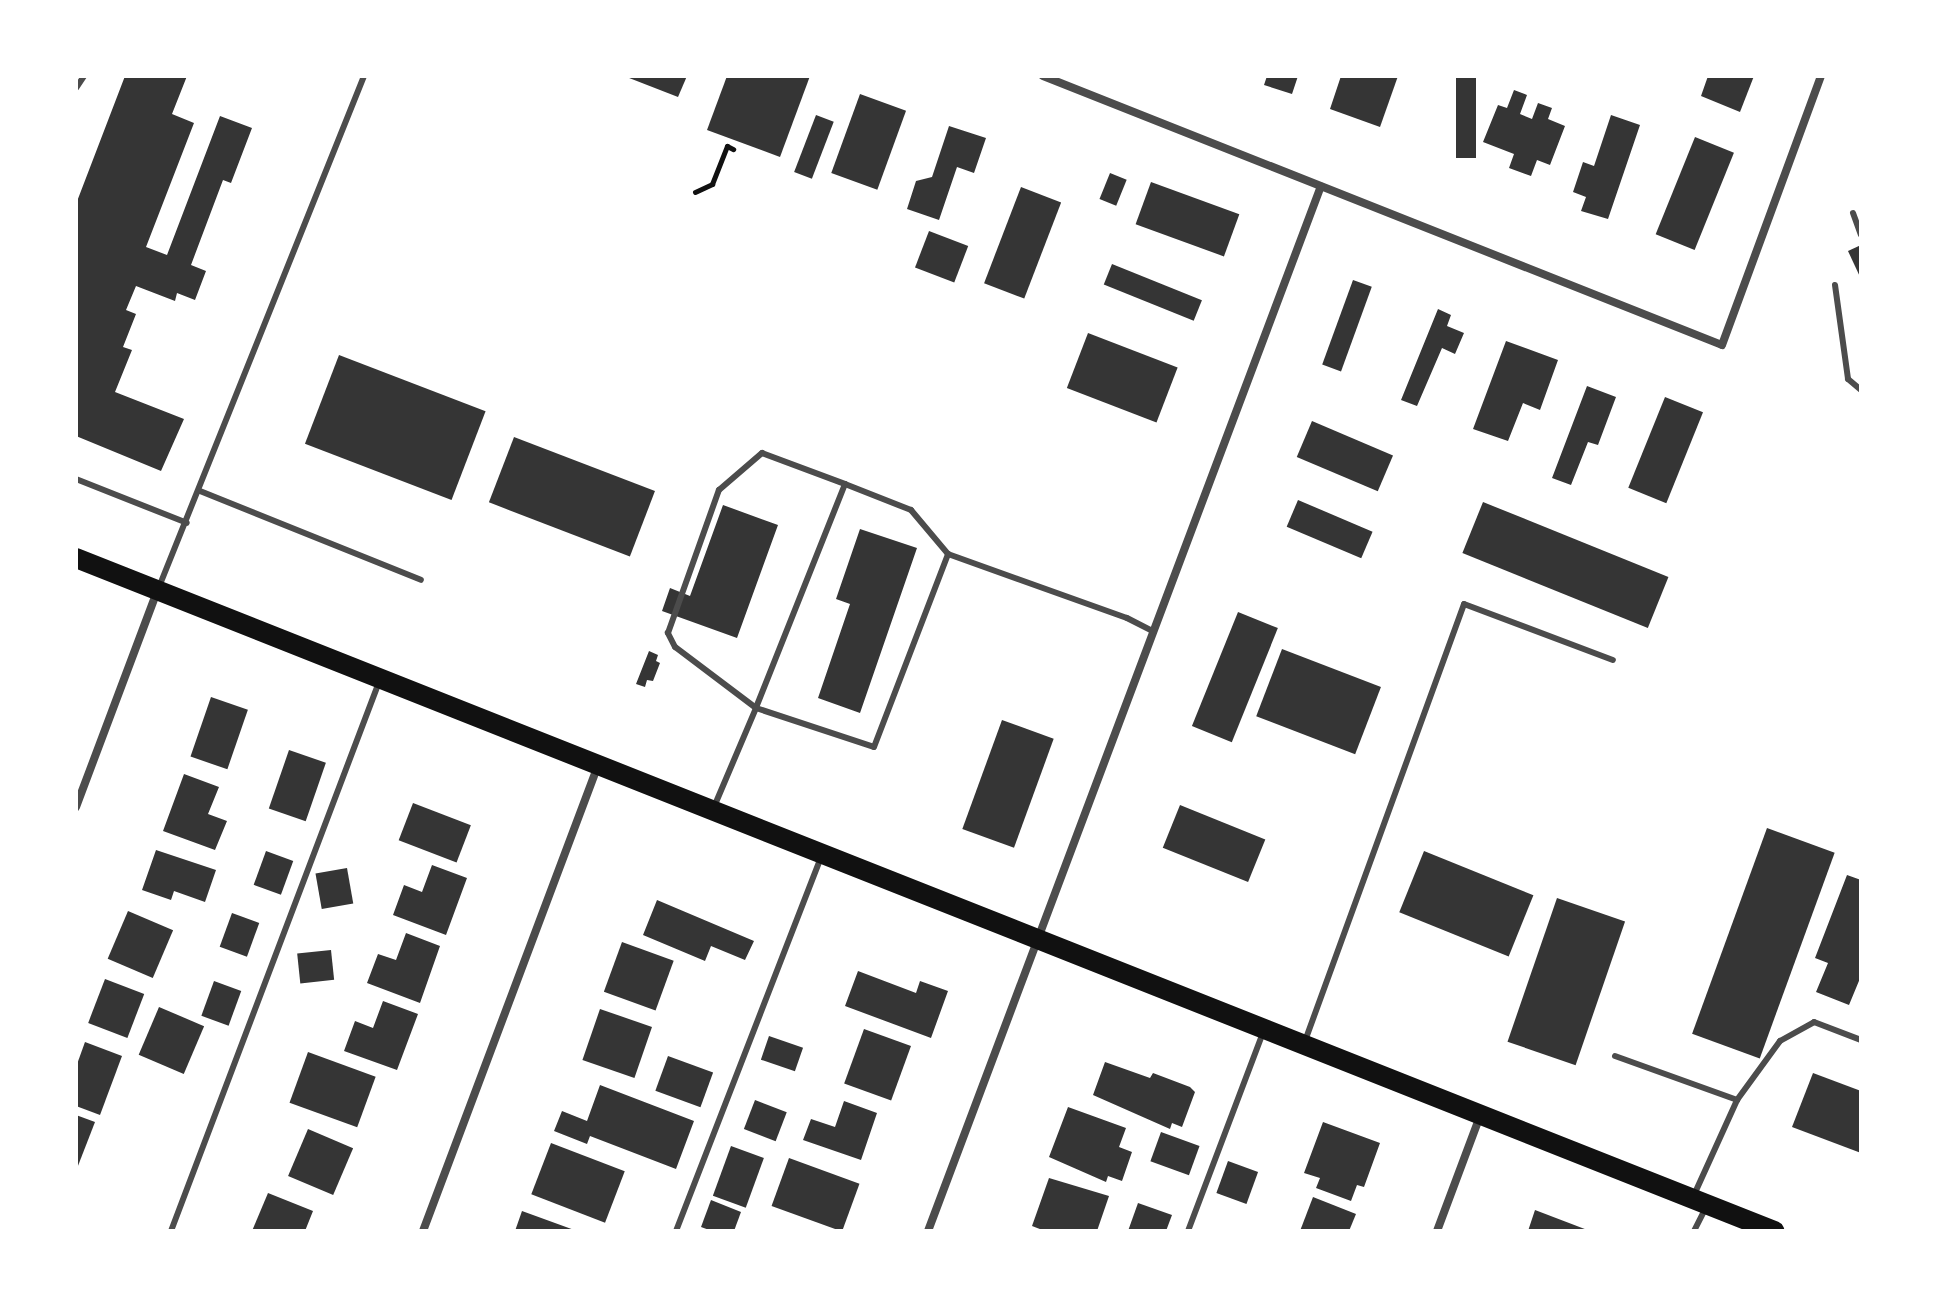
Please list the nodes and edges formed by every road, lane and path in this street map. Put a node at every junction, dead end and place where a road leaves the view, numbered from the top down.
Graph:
1 (84, 76) edge
2 (364, 76) edge
3 (1043, 76) edge
4 (1821, 76) edge
5 (76, 88) edge
6 (733, 149) dead end
7 (1321, 186) junction
8 (695, 192) dead end
9 (1853, 213) dead end
10 (1861, 235) edge
11 (1835, 285) dead end
12 (1861, 390) edge
13 (76, 479) edge
14 (845, 484) junction
15 (200, 491) junction
16 (187, 523) junction
17 (948, 554) junction
18 (76, 558) edge
19 (421, 580) dead end
20 (158, 590) junction
21 (1154, 632) junction
22 (1613, 660) dead end
23 (380, 679) junction
24 (756, 708) junction
25 (598, 765) junction
26 (76, 807) edge
27 (713, 811) junction
28 (822, 854) junction
29 (1038, 939) junction
30 (1264, 1029) junction
31 (1861, 1040) edge
32 (1304, 1045) junction
33 (1615, 1056) dead end
34 (1737, 1100) junction
35 (1480, 1115) junction
36 (1700, 1202) junction
37 (171, 1231) edge
38 (423, 1231) edge
39 (676, 1231) edge
40 (928, 1231) edge
41 (1188, 1231) edge
42 (1437, 1231) edge
43 (1694, 1231) edge
44 (1774, 1231) edge

1 - 5 lane
2 - 15 lane
3 - 7 street
4 - 7 street
6 - 8 path
7 - 21 street
9 - 10 lane
11 - 12 lane
13 - 16 lane
14 - 17 lane
14 - 24 lane
14 - 24 lane
15 - 16 lane
15 - 19 lane
16 - 20 lane
17 - 21 lane
17 - 24 lane
18 - 20 main road
20 - 23 main road
20 - 26 street
21 - 29 street
22 - 32 lane
23 - 25 main road
23 - 37 lane
24 - 27 lane
25 - 27 main road
25 - 38 street
27 - 28 main road
28 - 29 main road
28 - 39 lane
29 - 30 main road
29 - 40 street
30 - 32 main road
30 - 41 lane
31 - 34 lane
32 - 35 main road
33 - 34 lane
34 - 36 lane
35 - 36 main road
35 - 42 street
36 - 43 lane
36 - 44 main road

